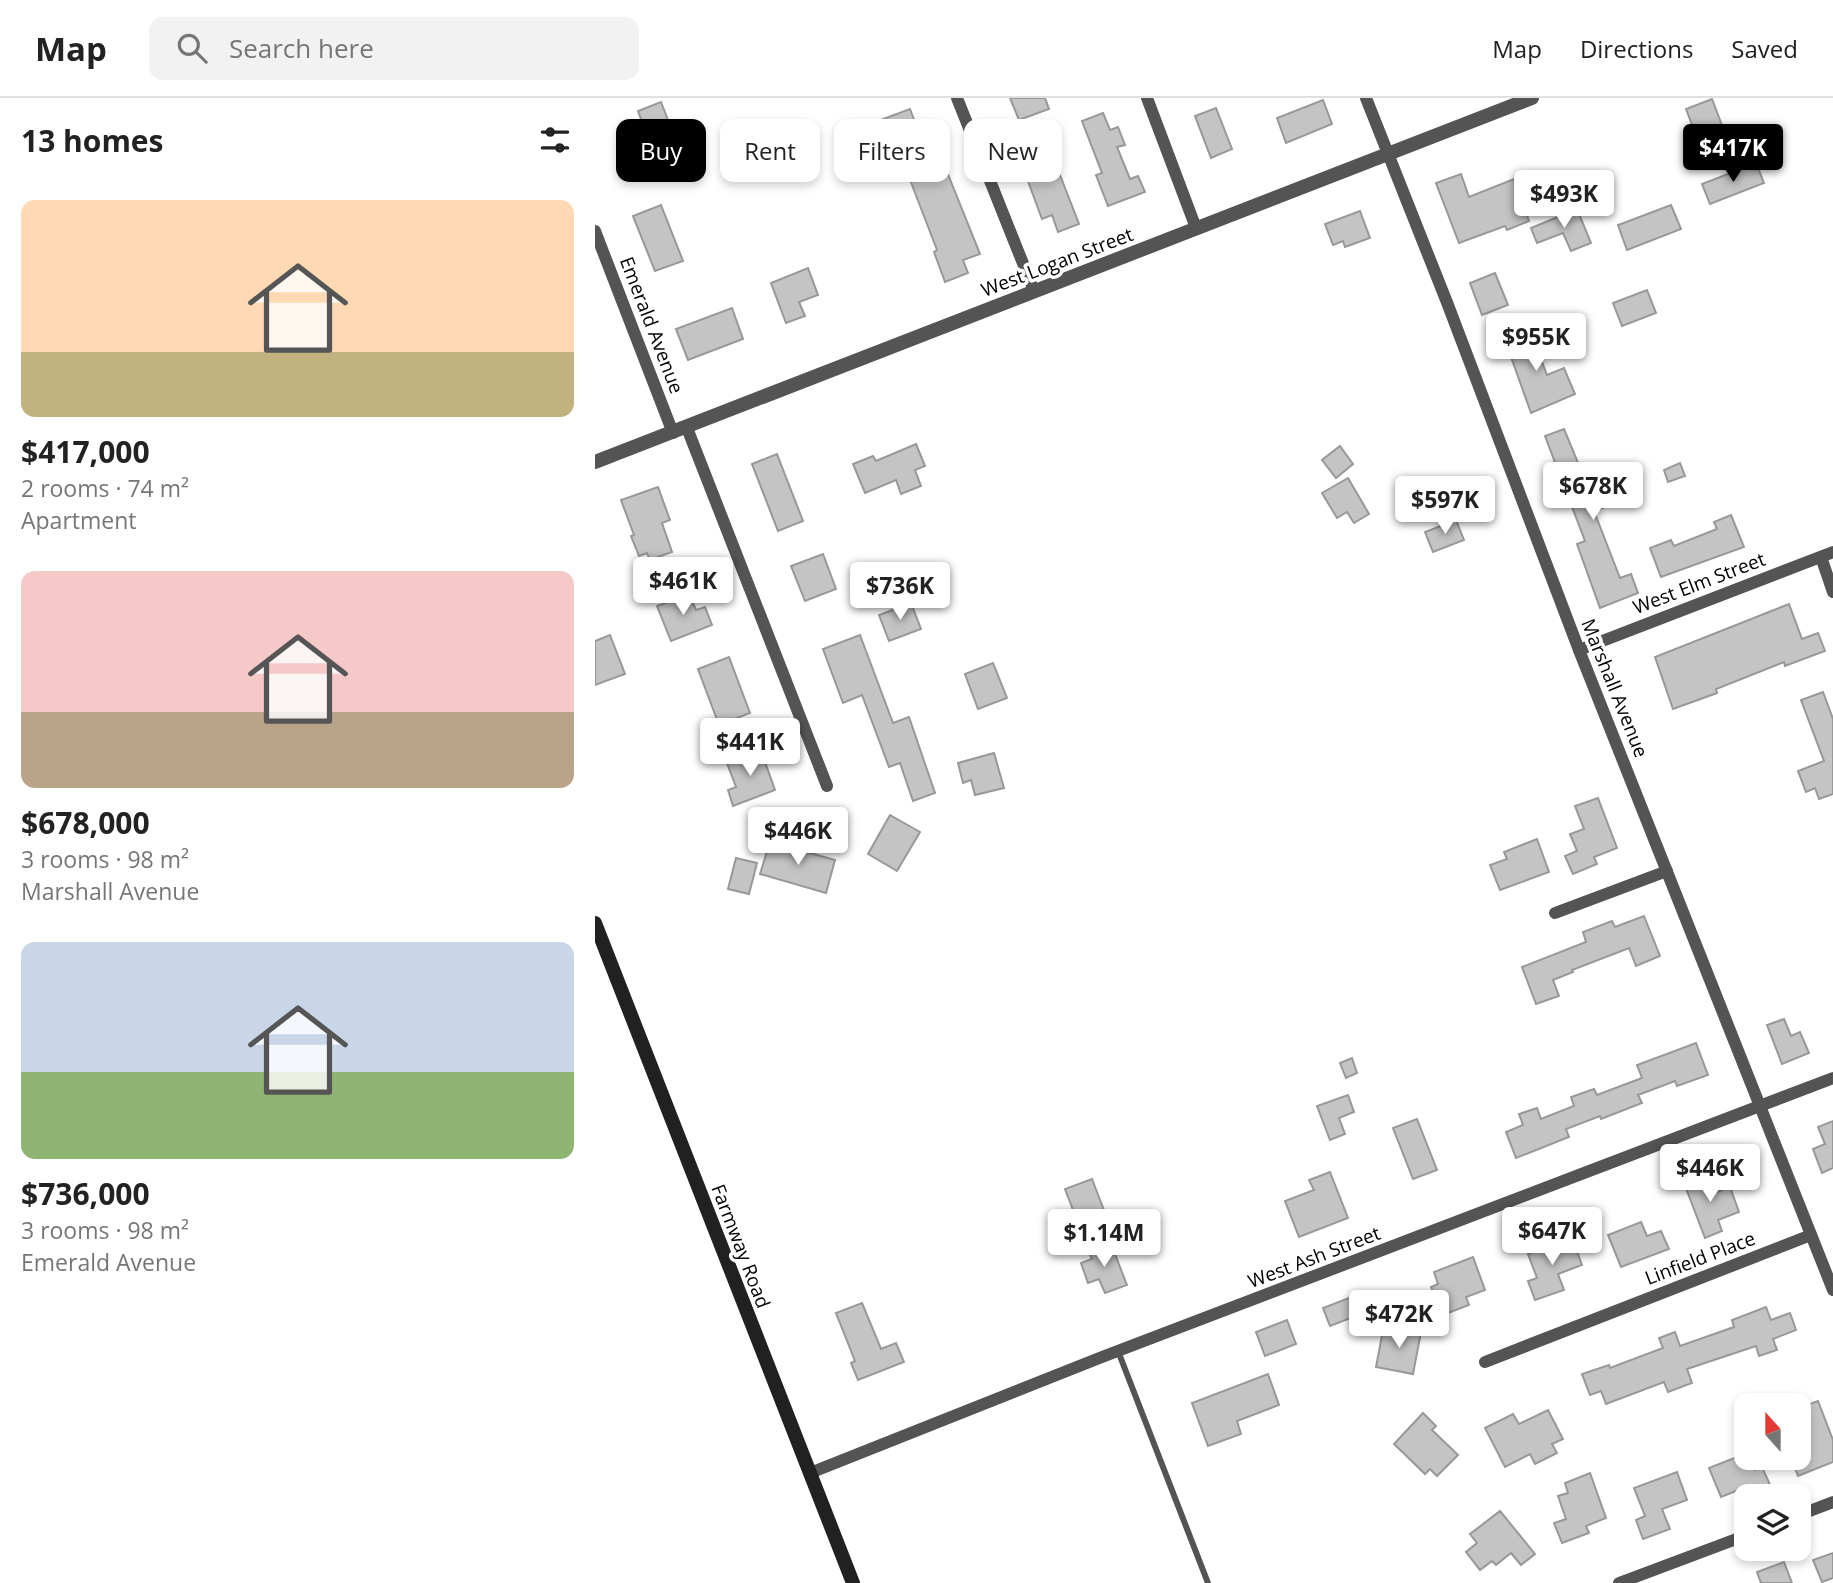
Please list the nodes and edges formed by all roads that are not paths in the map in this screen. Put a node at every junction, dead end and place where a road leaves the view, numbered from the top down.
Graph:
1 (957, 98) edge
2 (1147, 98) edge
3 (1366, 98) edge
4 (1532, 98) edge
5 (1389, 155) junction
6 (1196, 228) junction
7 (595, 231) edge
8 (1034, 291) junction
9 (680, 431) junction
10 (595, 462) edge
11 (1827, 555) edge
12 (1833, 592) edge
13 (1579, 650) junction
14 (827, 786) dead end
15 (1667, 871) junction
16 (1555, 913) dead end
17 (595, 923) edge
18 (1833, 1079) edge
19 (1761, 1107) junction
20 (1811, 1235) junction
21 (1833, 1290) edge
22 (1118, 1351) junction
23 (1485, 1362) dead end
24 (810, 1473) junction
25 (1833, 1502) edge
26 (1811, 1510) edge
27 (1734, 1540) edge
28 (853, 1583) edge
29 (1208, 1583) edge
30 (1619, 1583) edge

1 - 8 street
2 - 6 street
3 - 5 street, Marshall Avenue
4 - 5 street, West Logan Street
5 - 6 street, West Logan Street
5 - 13 street, Marshall Avenue
6 - 8 street, West Logan Street
7 - 9 street, Emerald Avenue
8 - 9 street, West Logan Street
9 - 10 street, West Logan Street
9 - 14 street, Emerald Avenue
11 - 12 street
11 - 13 street, West Elm Street
13 - 15 street, Marshall Avenue
15 - 16 street
15 - 19 street, Marshall Avenue
17 - 24 main road, Farmway Road
18 - 19 street, West Ash Street
19 - 20 street, Marshall Avenue
19 - 22 street, West Ash Street
20 - 21 street, Marshall Avenue
20 - 23 street, Linfield Place
22 - 24 street, West Ash Street
22 - 29 lane
24 - 28 main road, Farmway Road
25 - 26 street
27 - 30 street

